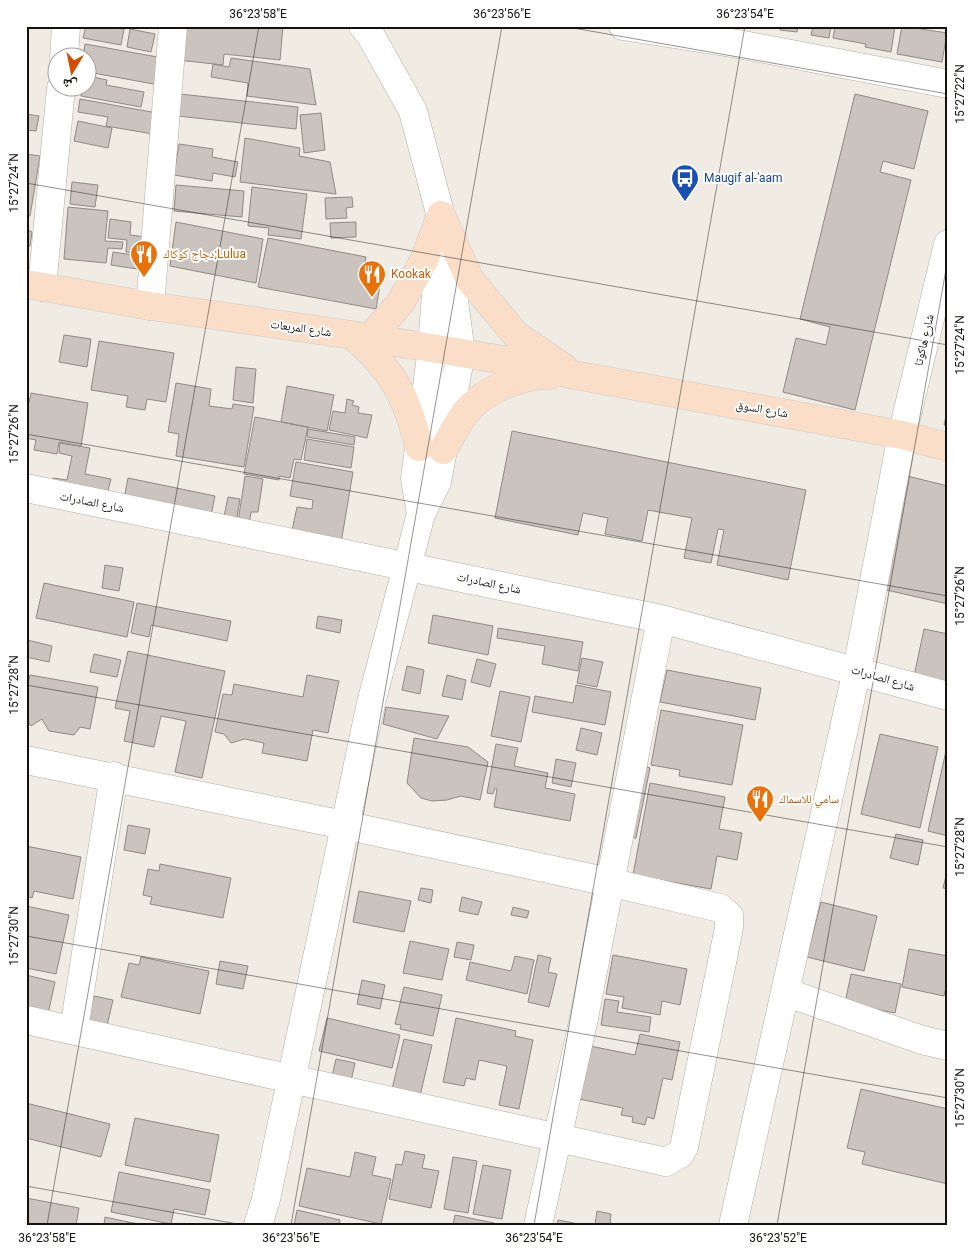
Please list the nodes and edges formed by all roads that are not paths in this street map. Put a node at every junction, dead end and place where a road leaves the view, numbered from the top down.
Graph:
1 (66, 26) edge
2 (173, 26) edge
3 (623, 26) edge
4 (369, 29) edge
5 (740, 35) edge
6 (65, 48) edge
7 (948, 84) edge
8 (60, 98) edge
9 (443, 222) junction
10 (948, 244) edge
11 (34, 286) edge
12 (150, 306) junction
13 (939, 314) edge
14 (361, 337) junction
15 (432, 348) junction
16 (461, 353) junction
17 (575, 375) junction
18 (902, 435) junction
19 (948, 447) edge
20 (431, 448) junction
21 (26, 488) edge
22 (406, 566) junction
23 (661, 619) junction
24 (857, 670) junction
25 (948, 696) edge
26 (26, 760) edge
27 (114, 776) junction
28 (344, 825) junction
29 (609, 882) junction
30 (785, 992) junction
31 (26, 1020) edge
32 (74, 1029) junction
33 (948, 1046) edge
34 (292, 1079) junction
35 (558, 1137) junction
36 (258, 1225) edge
37 (538, 1225) edge
38 (733, 1225) edge

1 - 6 street
2 - 12 street
3 - 5 street
4 - 9 street
5 - 7 street
8 - 11 street
9 - 14 main road
9 - 15 street
9 - 16 street
9 - 17 main road
10 - 13 street, شارع هاكوتا
11 - 12 main road, شارع المربعات
12 - 14 main road, شارع المربعات
13 - 18 street, شارع هاكوتا
14 - 15 main road, شارع المربعات
14 - 20 main road
15 - 16 main road, شارع المربعات
15 - 20 street
16 - 17 main road, شارع المربعات
16 - 20 street
17 - 18 main road, شارع السوق
17 - 20 main road
18 - 19 main road, شارع السوق
18 - 24 street, شارع هاكوتا
20 - 22 street
21 - 22 street, شارع الصادرات
22 - 23 street, شارع الصادرات
22 - 28 street
23 - 24 street, شارع الصادرات
23 - 29 street
24 - 25 street, شارع الصادرات
24 - 30 street, شارع هاكوتا
26 - 27 street
27 - 28 street
27 - 32 street
28 - 29 street
28 - 34 street
29 - 35 street
29 - 35 street
30 - 33 street
30 - 38 street, شارع هاكوتا
31 - 32 street
32 - 34 street
34 - 35 street
34 - 36 street
35 - 37 street

